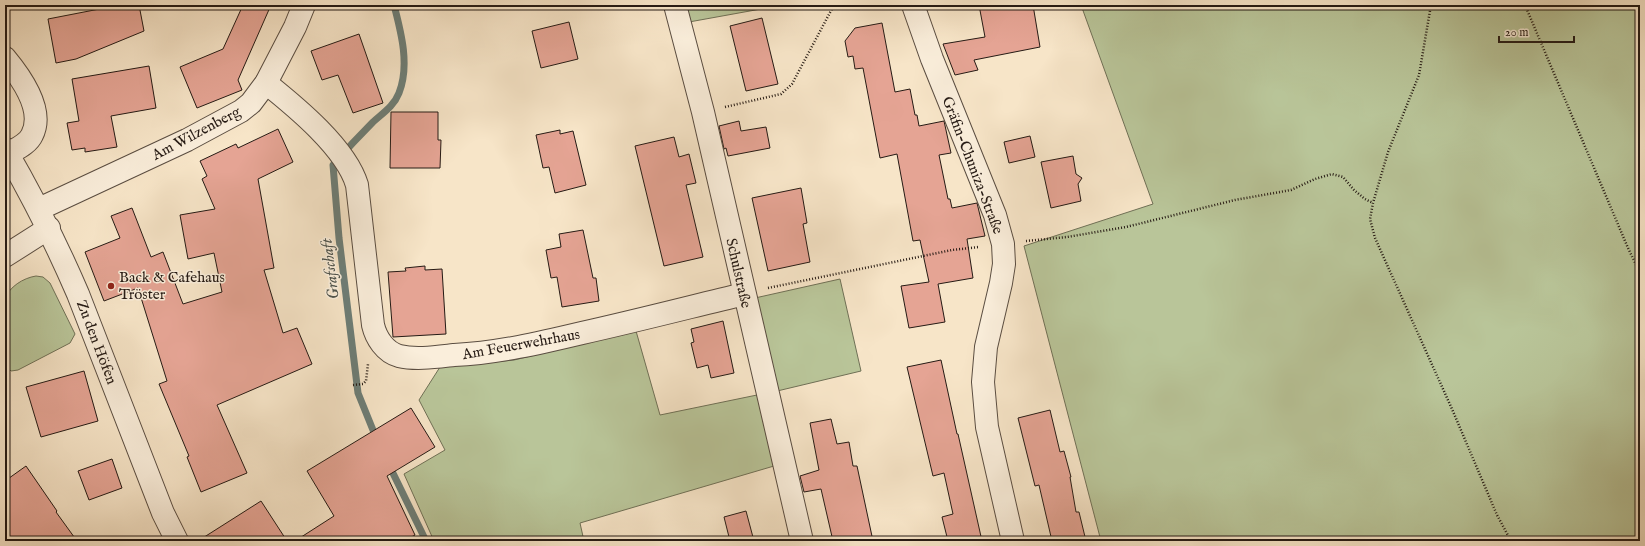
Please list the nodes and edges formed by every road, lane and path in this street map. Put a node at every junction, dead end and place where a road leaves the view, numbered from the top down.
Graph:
1 (304, 5) edge
2 (675, 5) edge
3 (834, 5) edge
4 (913, 5) edge
5 (1431, 5) edge
6 (1525, 5) edge
7 (5, 58) edge
8 (266, 82) junction
9 (703, 112) junction
10 (6, 152) edge
11 (1372, 203) junction
12 (39, 209) junction
13 (49, 228) junction
14 (1003, 244) junction
15 (5, 256) edge
16 (1640, 273) edge
17 (744, 294) junction
18 (362, 384) dead end
19 (353, 385) dead end
20 (177, 541) edge
21 (802, 541) edge
22 (1013, 541) edge
23 (1511, 541) edge

1 - 8 street, Am Wilzenberg
2 - 9 street, Schulstraße
3 - 9 path
4 - 14 street, Gräfin-Chuniza-Straße
5 - 11 path
6 - 16 path
7 - 10 street
8 - 12 street, Am Wilzenberg
8 - 17 street, Am Feuerwehrhaus
9 - 17 street, Schulstraße
10 - 12 street, Zu den Höfen
11 - 14 path
11 - 23 path
12 - 13 street, Zu den Höfen
13 - 15 street
13 - 20 street, Zu den Höfen
14 - 17 path
14 - 22 street, Gräfin-Chuniza-Straße
17 - 21 street, Schulstraße
18 - 19 path

